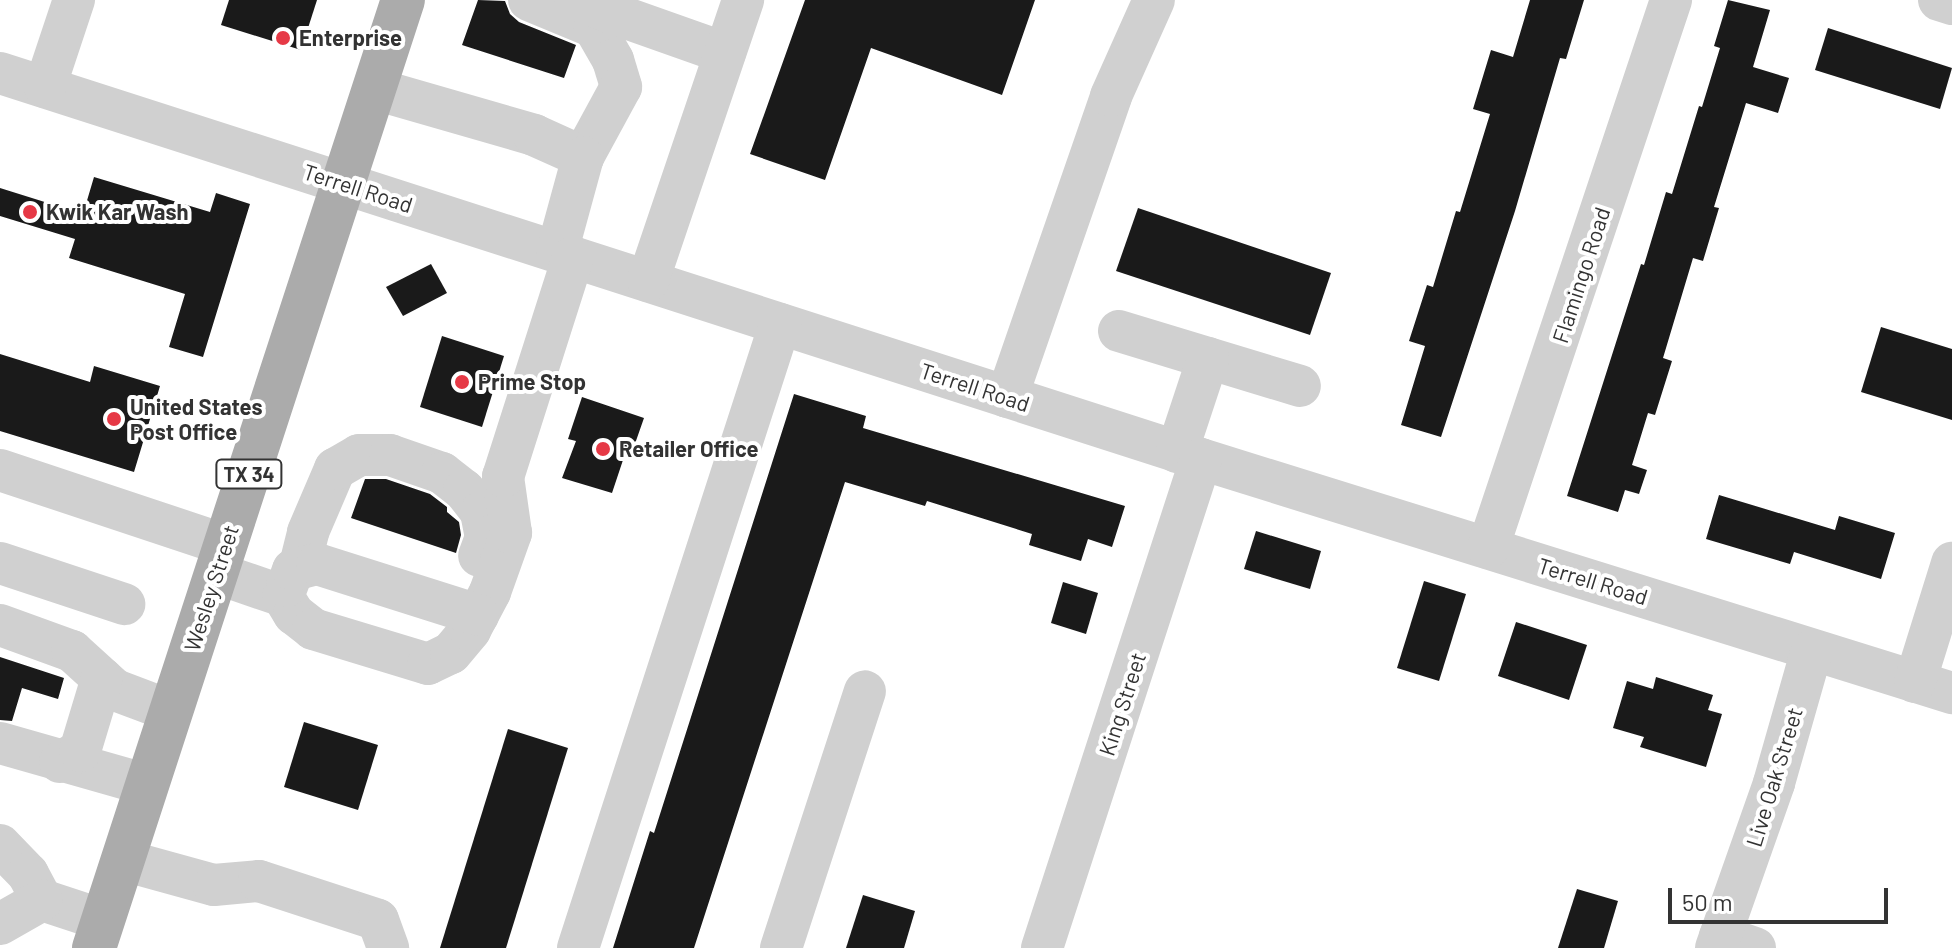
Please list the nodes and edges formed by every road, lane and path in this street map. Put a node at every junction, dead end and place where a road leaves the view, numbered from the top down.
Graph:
1 (74, 0) edge
2 (403, 0) edge
3 (529, 0) edge
4 (575, 0) edge
5 (743, 0) edge
6 (1154, 0) edge
7 (1671, 0) edge
8 (1939, 0) edge
9 (1952, 4) edge
10 (725, 53) junction
11 (0, 73) edge
12 (45, 87) junction
13 (375, 89) junction
14 (583, 157) junction
15 (344, 183) junction
16 (565, 254) junction
17 (648, 281) junction
18 (780, 324) junction
19 (1119, 331) dead end
20 (1208, 358) junction
21 (1300, 386) dead end
22 (1007, 397) junction
23 (1189, 456) junction
24 (0, 470) edge
25 (1488, 548) junction
26 (221, 559) junction
27 (0, 563) edge
28 (1952, 563) edge
29 (291, 582) junction
30 (124, 604) dead end
31 (469, 613) junction
32 (0, 625) edge
33 (1812, 650) junction
34 (102, 678) junction
35 (1934, 688) edge
36 (865, 691) dead end
37 (171, 711) junction
38 (0, 743) edge
39 (60, 762) junction
40 (147, 785) junction
41 (0, 846) edge
42 (123, 860) junction
43 (0, 869) edge
44 (42, 900) junction
45 (0, 924) edge
46 (99, 934) edge
47 (1731, 944) edge
48 (388, 948) edge
49 (578, 948) edge
50 (781, 948) edge
51 (1042, 948) edge

1 - 12 street
2 - 13 main road, Wesley Street / TX 34
3 - 14 street
4 - 10 street
5 - 10 street
6 - 22 street
7 - 25 street, Flamingo Road
8 - 9 street
10 - 17 street
11 - 12 street, Terrell Road
12 - 15 street, Terrell Road
13 - 14 street
13 - 15 main road, Wesley Street / TX 34
14 - 16 street
15 - 16 street, Terrell Road
15 - 26 main road, Wesley Street / TX 34
16 - 17 street, Terrell Road
16 - 31 street
17 - 18 street, Terrell Road
18 - 22 street, Terrell Road
18 - 49 street
19 - 20 street
20 - 21 street
20 - 23 street, King Street
22 - 23 street, Terrell Road
23 - 25 street, Terrell Road
23 - 51 street, King Street
24 - 26 street
25 - 33 street, Terrell Road
26 - 29 street
26 - 37 main road, Wesley Street / TX 34
27 - 30 street
28 - 35 street
29 - 31 street
29 - 31 street
29 - 31 street
32 - 34 street
33 - 35 street, Terrell Road
33 - 47 street, Live Oak Street
34 - 37 street
34 - 39 street
36 - 50 street
37 - 40 main road, Wesley Street / TX 34
38 - 39 street
39 - 40 street
40 - 42 main road, Wesley Street / TX 34
41 - 43 street
41 - 44 street
42 - 46 main road, Wesley Street / TX 34
42 - 48 street
44 - 45 street
44 - 46 street

